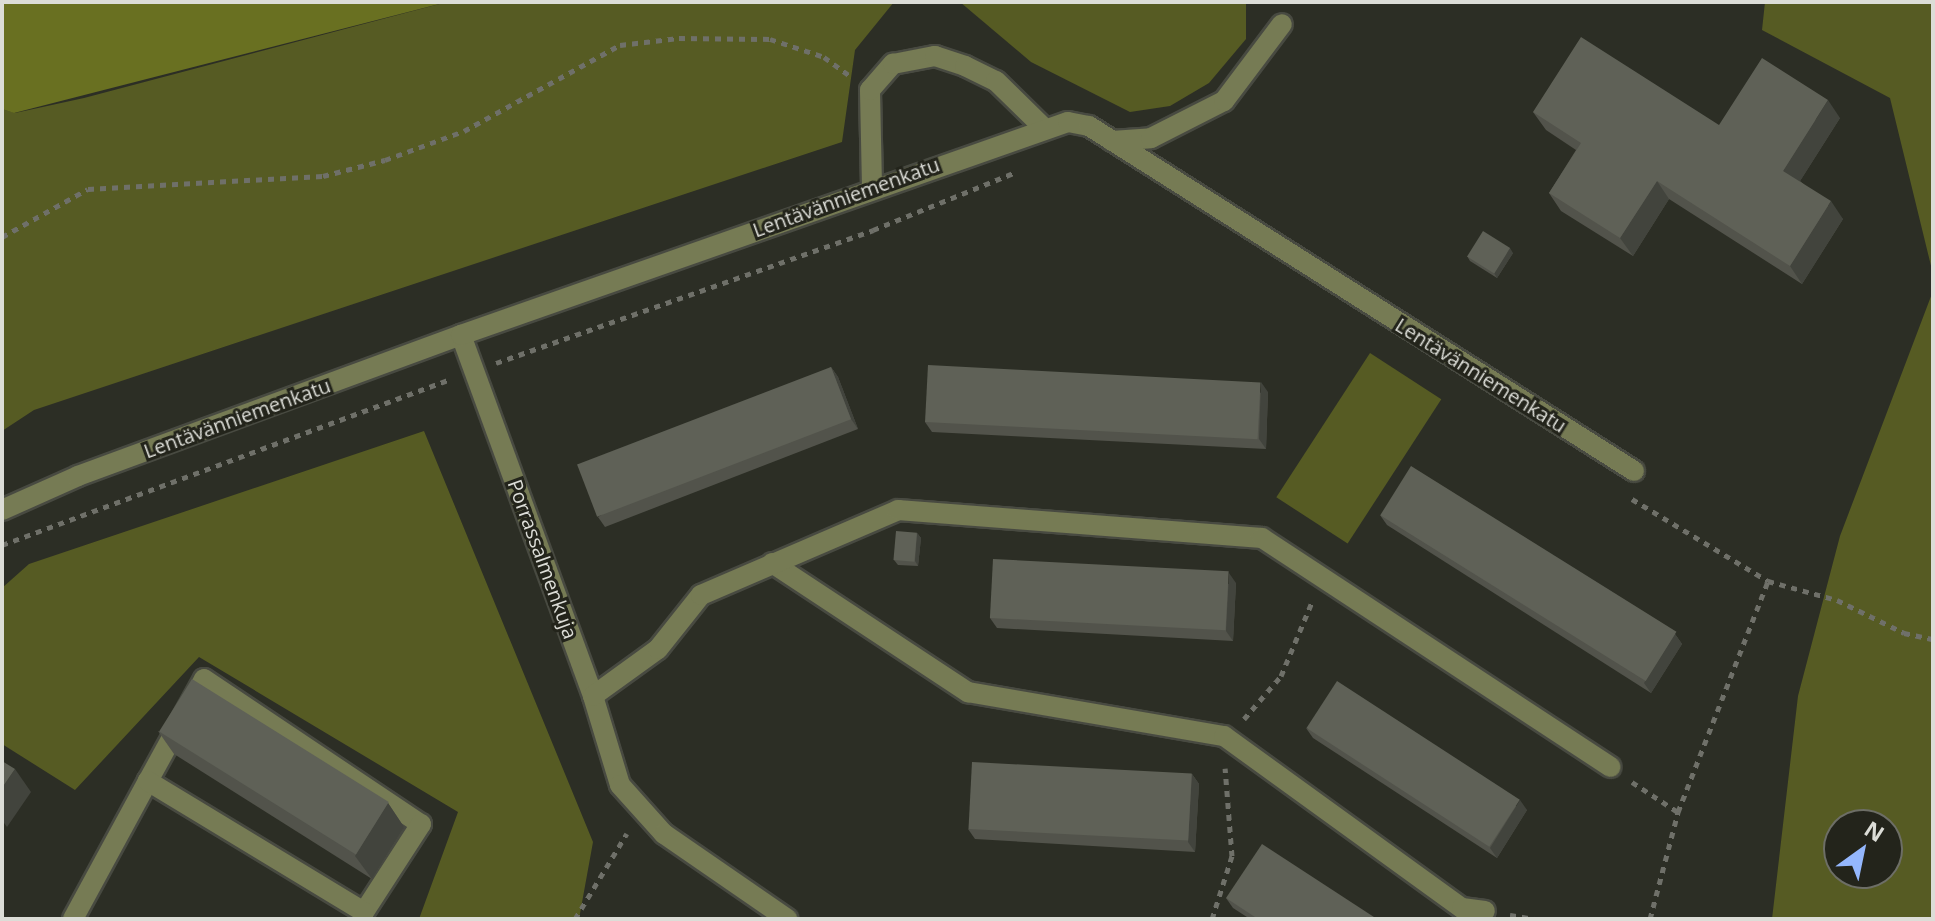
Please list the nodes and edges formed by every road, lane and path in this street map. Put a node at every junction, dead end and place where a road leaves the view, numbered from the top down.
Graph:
1 (1282, 24) dead end
2 (870, 90) junction
3 (1044, 128) junction
4 (1112, 141) junction
5 (1027, 167) dead end
6 (872, 187) junction
7 (2, 237) edge
8 (461, 335) junction
9 (474, 371) junction
10 (1634, 471) dead end
11 (1621, 492) dead end
12 (2, 510) edge
13 (2, 545) edge
14 (772, 563) junction
15 (1320, 577) junction
16 (1768, 581) junction
17 (1933, 639) edge
18 (593, 696) junction
19 (1228, 739) junction
20 (1610, 767) joint
21 (148, 781) junction
22 (640, 807) junction
23 (1678, 812) junction
24 (1485, 911) dead end
25 (362, 915) edge
26 (73, 919) edge
27 (575, 919) edge
28 (787, 919) edge
29 (1212, 919) edge
30 (1650, 919) edge

1 - 4 street
2 - 3 street
2 - 6 street
2 - 7 path
3 - 4 street, Lentävänniemenkatu
3 - 6 street, Lentävänniemenkatu
4 - 10 street, Lentävänniemenkatu
5 - 9 path
6 - 8 street, Lentävänniemenkatu
8 - 9 street, Porrassalmenkuja
8 - 12 street, Lentävänniemenkatu
9 - 13 path
9 - 18 street, Porrassalmenkuja
11 - 16 path
14 - 15 street
14 - 18 street
14 - 19 street
15 - 19 path
15 - 20 street
16 - 17 path
16 - 23 path
18 - 22 street, Porrassalmenkuja
19 - 24 street
19 - 29 path
20 - 23 path
21 - 25 street
21 - 25 street
21 - 26 street
22 - 27 path
22 - 28 street
23 - 30 path

